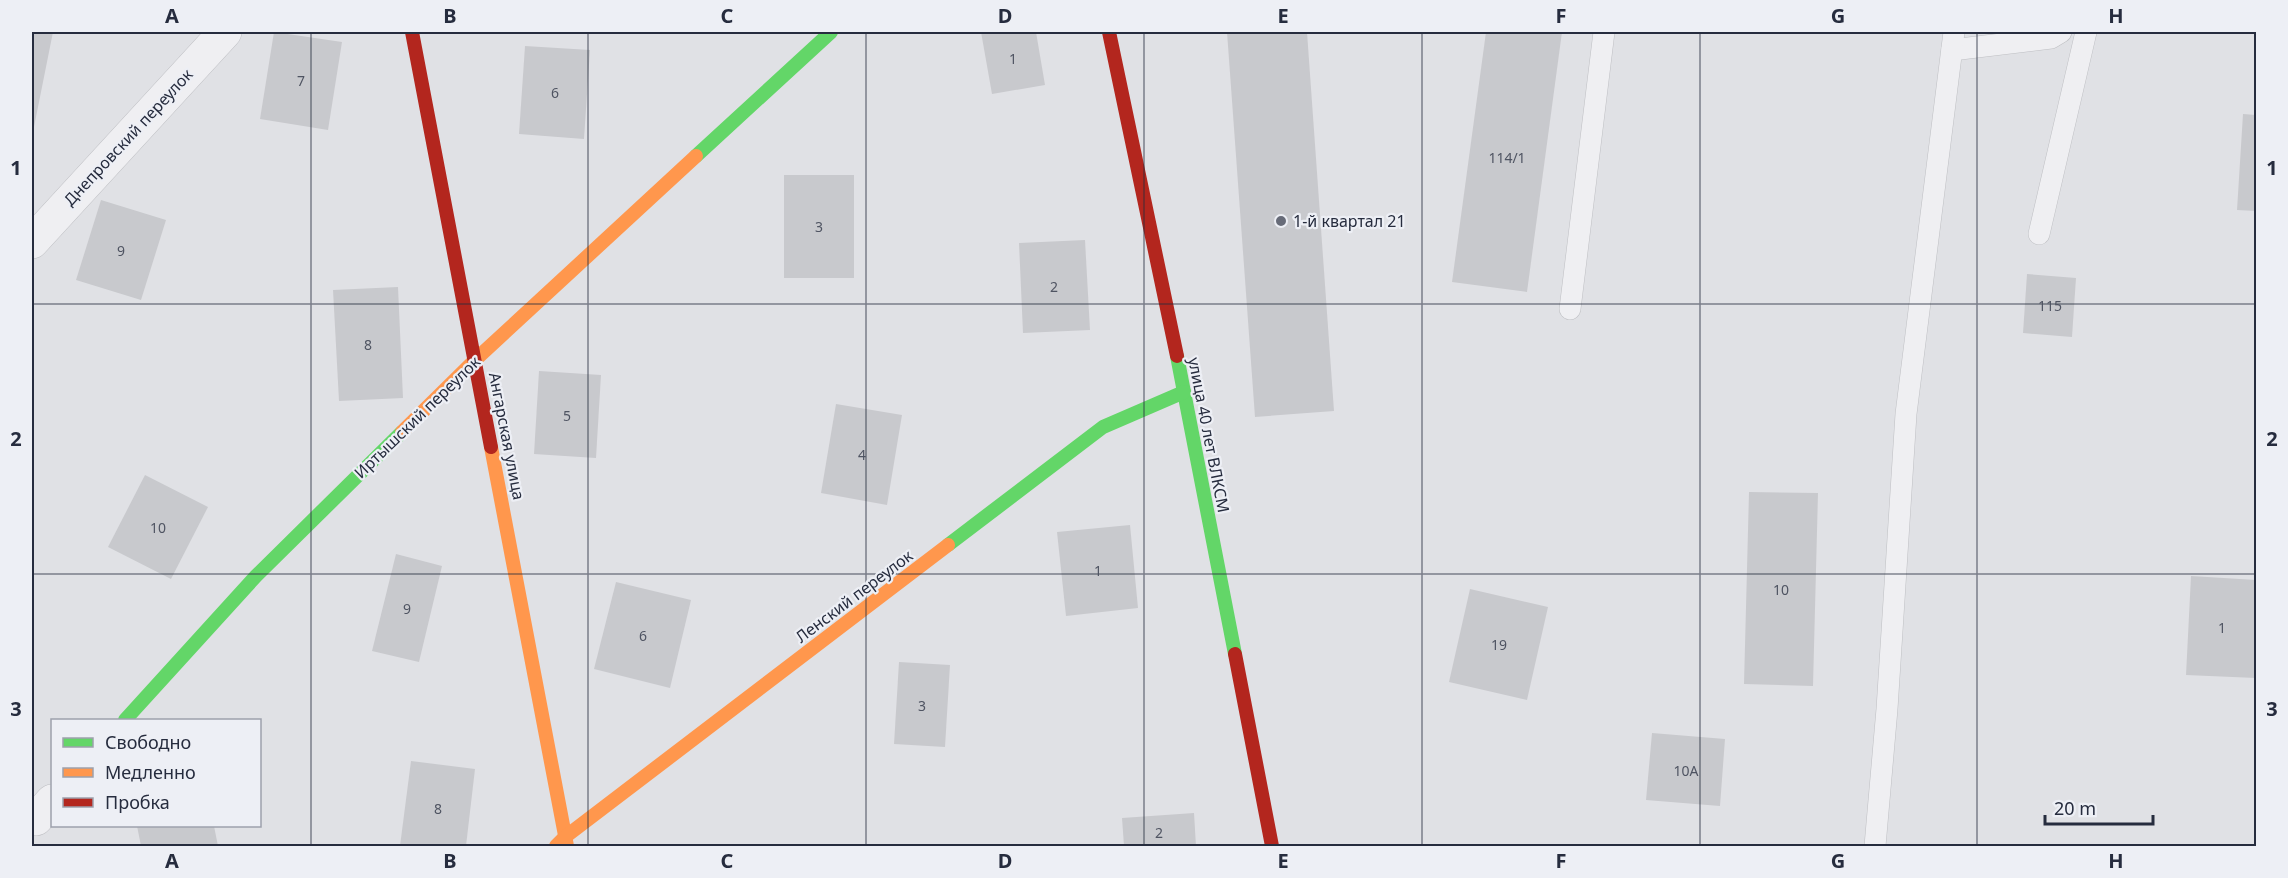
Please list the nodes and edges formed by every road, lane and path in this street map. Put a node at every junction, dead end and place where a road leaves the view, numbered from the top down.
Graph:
1 (225, 32) edge
2 (412, 32) edge
3 (831, 32) edge
4 (1109, 32) edge
5 (1604, 32) edge
6 (2061, 32) edge
7 (2086, 32) edge
8 (1953, 41) edge
9 (2039, 234) dead end
10 (32, 242) edge
11 (1570, 309) dead end
12 (476, 360) junction
13 (1184, 392) junction
14 (126, 719) edge
15 (563, 843) edge
16 (1272, 846) edge
17 (1875, 846) edge

1 - 10 street, Днепровский переулок
2 - 12 street, Ангарская улица
3 - 12 street, Иртышский переулок
4 - 13 street, улица 40 лет ВЛКСМ
5 - 11 lane
6 - 8 lane
7 - 9 lane
8 - 17 lane
12 - 14 street, Иртышский переулок
12 - 15 street, Ангарская улица
13 - 15 street, Ленский переулок
13 - 16 street, улица 40 лет ВЛКСМ

